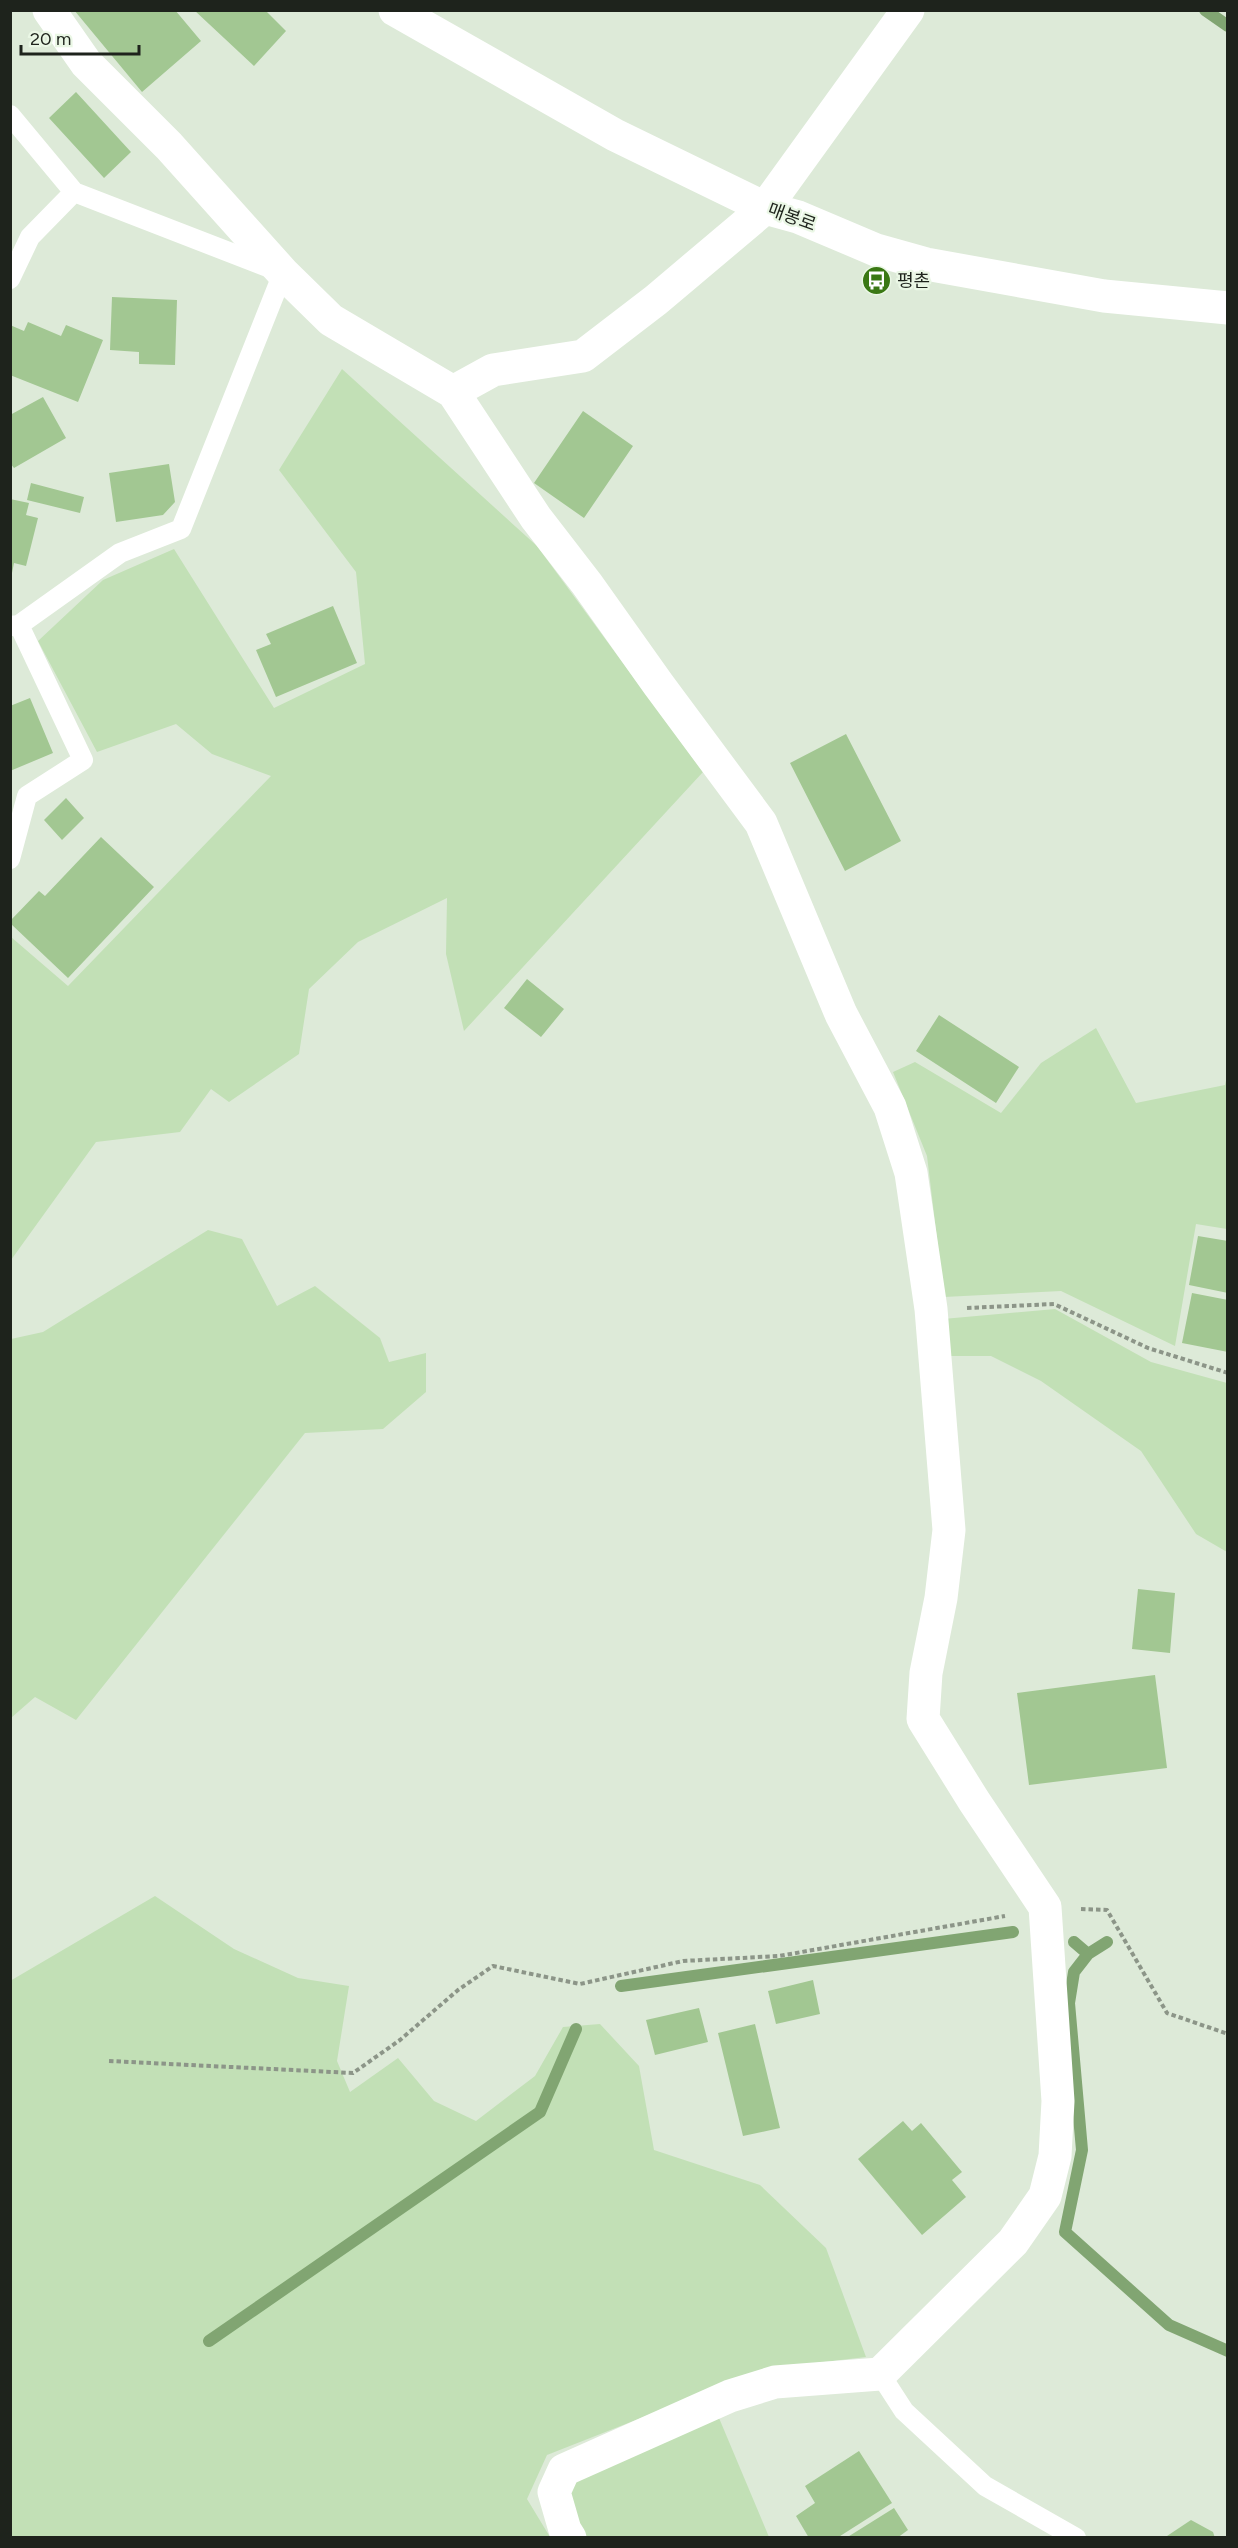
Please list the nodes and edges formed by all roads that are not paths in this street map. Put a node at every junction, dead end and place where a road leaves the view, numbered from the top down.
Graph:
1 (49, 10) edge
2 (395, 10) edge
3 (908, 10) edge
4 (10, 115) edge
5 (74, 192) junction
6 (765, 208) junction
7 (284, 273) junction
8 (10, 279) edge
9 (1227, 308) edge
10 (453, 393) junction
11 (15, 625) edge
12 (10, 859) edge
13 (880, 2374) junction
14 (570, 2538) edge
15 (1076, 2538) edge

1 - 7 street
2 - 6 street, 매봉로
3 - 6 street
4 - 5 lane
5 - 7 lane
5 - 8 lane
6 - 9 street, 매봉로
6 - 10 street
7 - 10 street
7 - 11 lane
10 - 13 street
11 - 12 lane
13 - 14 street
13 - 15 lane

